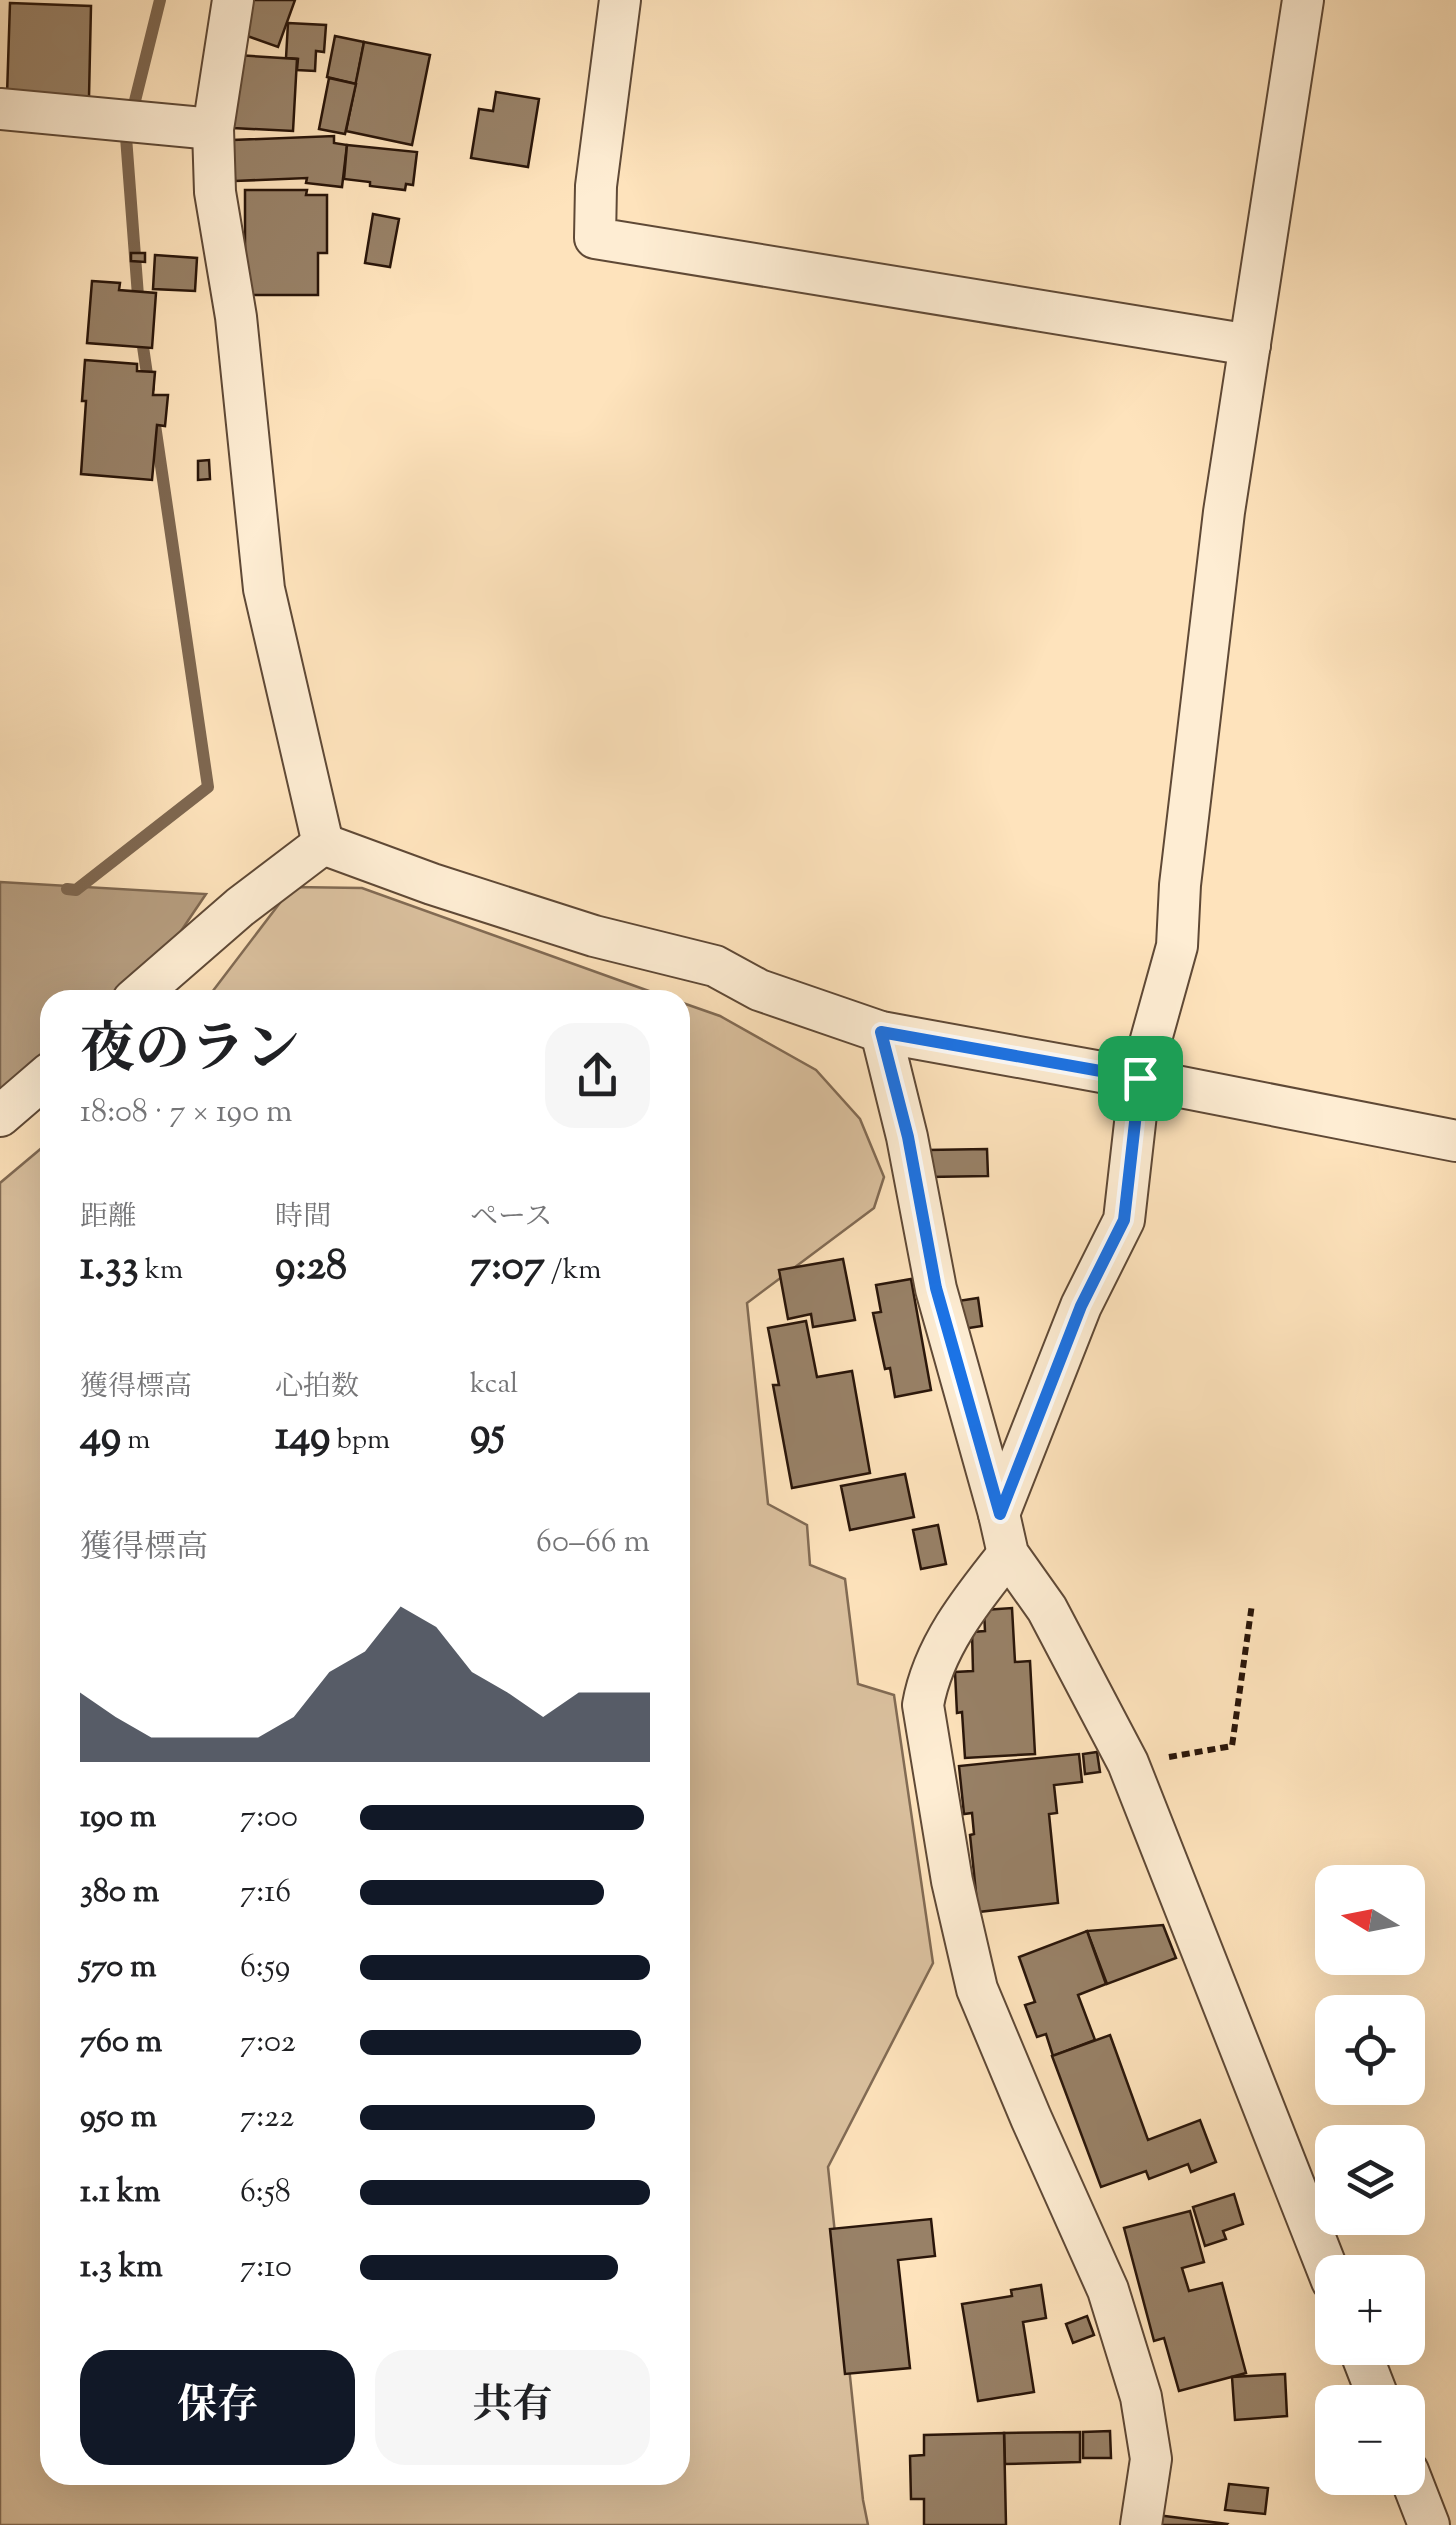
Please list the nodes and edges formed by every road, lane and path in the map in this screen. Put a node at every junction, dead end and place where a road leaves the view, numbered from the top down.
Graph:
1 (234, 0) edge
2 (620, 0) edge
3 (1303, 0) edge
4 (0, 109) edge
5 (213, 128) junction
6 (1250, 345) junction
7 (323, 844) junction
8 (145, 990) edge
9 (881, 1032) junction
10 (1140, 1078) junction
11 (40, 1082) edge
12 (0, 1116) edge
13 (1456, 1141) edge
14 (1000, 1514) junction
15 (1008, 1554) junction
16 (1252, 1604) dead end
17 (1128, 1764) junction
18 (1321, 2255) edge
19 (1417, 2495) edge
20 (1141, 2525) edge
21 (1429, 2525) edge

1 - 5 street
2 - 6 street
3 - 6 street
4 - 5 street
5 - 7 street
6 - 10 street
7 - 8 street
7 - 9 street
9 - 10 street
9 - 14 street
10 - 13 street
10 - 14 street
11 - 12 street
14 - 15 street
15 - 17 street
15 - 20 street
16 - 17 path
17 - 18 street
19 - 21 street

